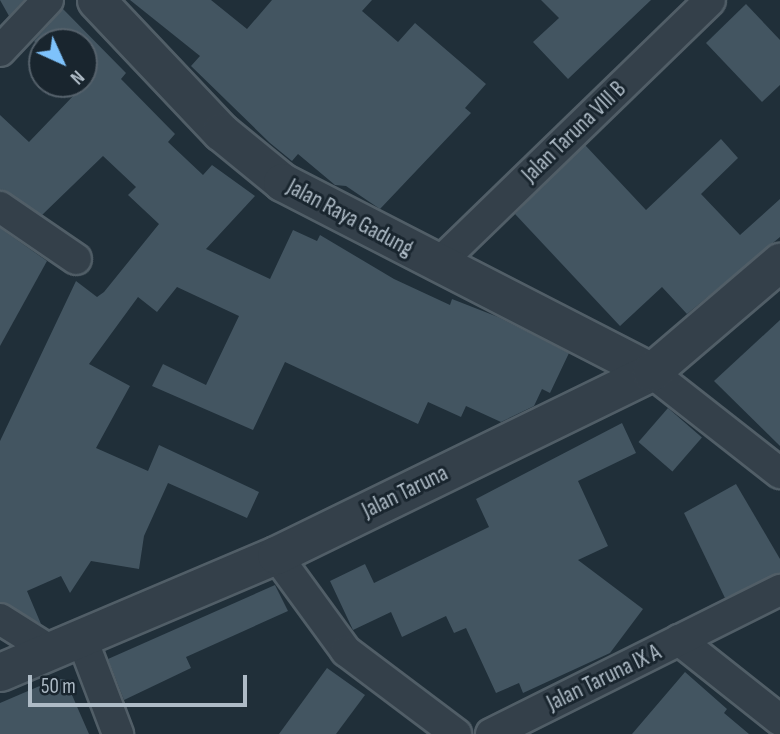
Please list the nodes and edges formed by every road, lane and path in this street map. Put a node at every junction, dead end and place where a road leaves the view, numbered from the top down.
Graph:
1 (48, 0) edge
2 (96, 0) edge
3 (702, 3) edge
4 (0, 51) edge
5 (0, 207) edge
6 (76, 259) dead end
7 (780, 262) edge
8 (437, 265) junction
9 (651, 372) junction
10 (780, 473) edge
11 (276, 555) junction
12 (780, 590) edge
13 (0, 619) edge
14 (679, 640) junction
15 (67, 645) junction
16 (0, 672) edge
17 (780, 720) edge
18 (118, 734) edge
19 (456, 734) edge
20 (491, 734) edge

1 - 4 street
2 - 8 street, Jalan Raya Gadung
3 - 8 street, Jalan Taruna VIII B
5 - 6 street
7 - 9 street, Jalan Taruna
8 - 9 street, Jalan Raya Gadung
9 - 10 street
9 - 11 street, Jalan Taruna
11 - 15 street, Jalan Taruna
11 - 19 street
12 - 14 street, Jalan Taruna IX A
13 - 15 street
14 - 17 street, Jalan Taruna IX A
14 - 20 street, Jalan Taruna IX A
15 - 16 street, Jalan Taruna
15 - 18 street

